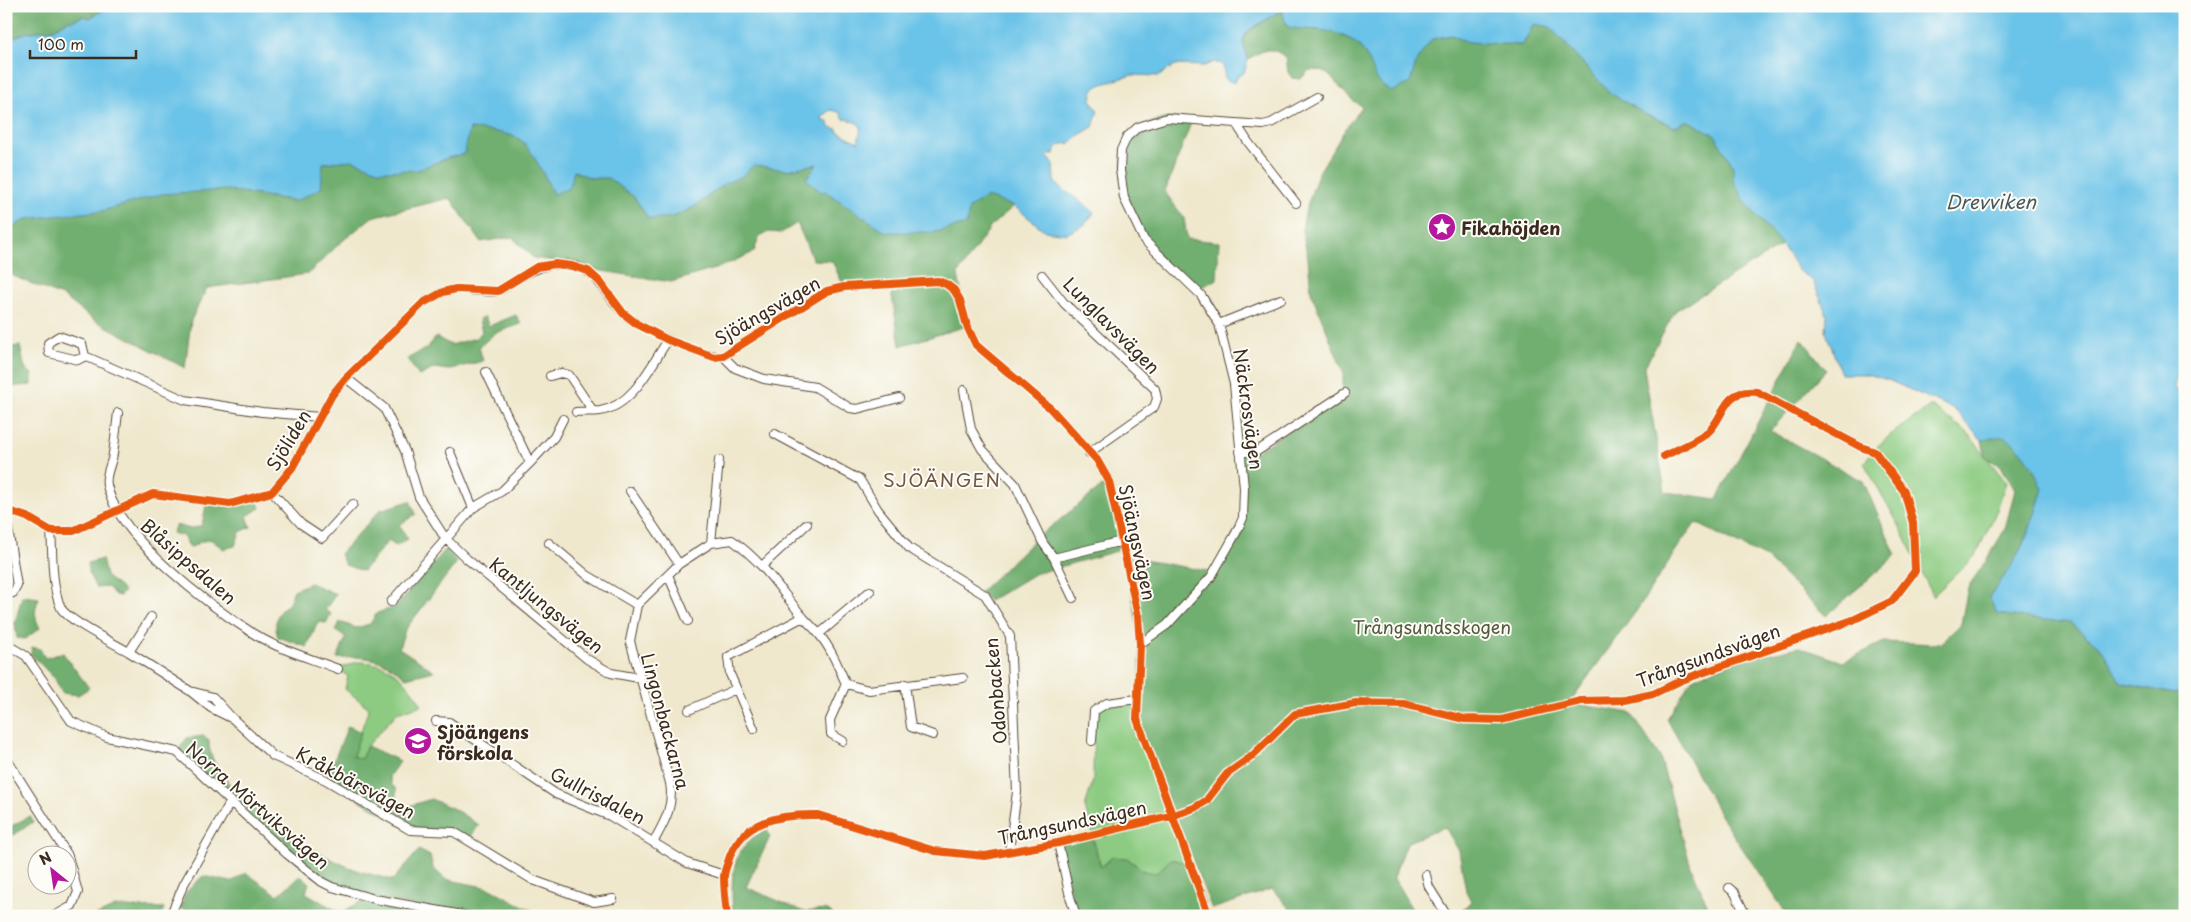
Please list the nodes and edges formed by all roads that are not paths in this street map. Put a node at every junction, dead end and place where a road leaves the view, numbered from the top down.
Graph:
1 (1316, 97) dead end
2 (1237, 125) junction
3 (1296, 203) dead end
4 (1042, 275) dead end
5 (467, 290) dead end
6 (443, 292) dead end
7 (1281, 299) dead end
8 (1219, 324) junction
9 (668, 340) junction
10 (85, 356) junction
11 (723, 356) junction
12 (486, 372) dead end
13 (550, 376) dead end
14 (346, 378) junction
15 (964, 390) dead end
16 (1346, 393) dead end
17 (899, 398) dead end
18 (594, 411) junction
19 (576, 412) dead end
20 (118, 413) dead end
21 (320, 417) junction
22 (563, 419) dead end
23 (775, 434) dead end
24 (450, 452) dead end
25 (1240, 452) junction
26 (1089, 453) junction
27 (1664, 456) dead end
28 (719, 460) dead end
29 (530, 463) junction
30 (630, 491) dead end
31 (272, 492) junction
32 (353, 504) dead end
33 (473, 508) junction
34 (6, 510) edge
35 (117, 512) junction
36 (6, 516) edge
37 (807, 524) dead end
38 (51, 531) junction
39 (445, 538) junction
40 (1122, 540) junction
41 (549, 543) dead end
42 (711, 543) junction
43 (1054, 558) junction
44 (679, 564) junction
45 (762, 566) junction
46 (668, 575) junction
47 (870, 591) dead end
48 (6, 595) edge
49 (1073, 598) dead end
50 (390, 602) dead end
51 (637, 605) junction
52 (151, 617) dead end
53 (803, 618) junction
54 (688, 621) dead end
55 (819, 634) junction
56 (6, 644) edge
57 (1140, 644) junction
58 (129, 652) junction
59 (338, 669) dead end
60 (639, 678) junction
61 (963, 678) dead end
62 (846, 684) junction
63 (905, 684) junction
64 (736, 689) junction
65 (1138, 699) junction
66 (689, 710) dead end
67 (436, 721) dead end
68 (754, 729) dead end
69 (933, 735) dead end
70 (843, 741) dead end
71 (1092, 741) dead end
72 (6, 758) edge
73 (231, 802) junction
74 (1174, 815) junction
75 (654, 841) junction
76 (1058, 843) junction
77 (60, 844) edge
78 (1009, 851) junction
79 (1426, 875) dead end
80 (724, 876) junction
81 (1729, 888) dead end
82 (78, 894) edge
83 (613, 899) dead end
84 (54, 916) edge
85 (170, 916) edge
86 (468, 916) edge
87 (727, 916) edge
88 (1076, 916) edge
89 (1209, 916) edge
90 (1447, 916) edge
91 (1746, 916) edge

1 - 2 street, Näckrosvägen
2 - 3 street
2 - 8 street, Näckrosvägen
4 - 26 street, Lunglavsvägen
5 - 9 street, Sjöängsvägen
6 - 14 street, Sjöliden
7 - 8 street
8 - 25 street, Näckrosvägen
9 - 11 street, Sjöängsvägen
9 - 18 street
10 - 10 street
10 - 21 street
11 - 17 street
11 - 26 street, Sjöängsvägen
12 - 29 street
13 - 18 street
14 - 21 street, Sjöliden
14 - 39 street, Kantljungsvägen
15 - 43 street
16 - 25 street
18 - 19 street
20 - 35 street, Blåsippsdalen
21 - 31 street, Sjöliden
22 - 29 street
23 - 78 street, Odonbacken
24 - 33 street
25 - 57 street, Näckrosvägen
26 - 40 street, Sjöängsvägen
27 - 74 street, Trångsundsvägen
28 - 42 street
29 - 33 street
30 - 44 street
31 - 32 street, Sjöliden
31 - 35 street, Sjöliden
33 - 39 street
34 - 38 street
35 - 38 street, Sjöliden
35 - 59 street, Blåsippsdalen
36 - 48 street
37 - 45 street
38 - 58 street, Kråkbärsvägen
39 - 50 street
39 - 60 street, Kantljungsvägen
40 - 43 street
40 - 57 street, Sjöängsvägen
41 - 51 street
42 - 44 street
42 - 45 street
43 - 49 street
44 - 46 street
45 - 53 street
46 - 51 street
46 - 54 street
47 - 55 street
51 - 60 street, Lingonbackarna
52 - 58 street
53 - 55 street
53 - 64 street
55 - 62 street
56 - 73 street, Norra Mörtviksvägen
57 - 65 street, Sjöängsvägen
58 - 83 street, Kråkbärsvägen
60 - 75 street, Lingonbackarna
61 - 63 street
62 - 63 street
62 - 70 street
63 - 69 street
64 - 66 street, Lingonbackarna
64 - 68 street
65 - 71 street
65 - 74 street, Sjöängsvägen
67 - 75 street, Gullrisdalen
72 - 77 street
73 - 85 street
73 - 86 street, Norra Mörtviksvägen
74 - 76 street, Trångsundsvägen
74 - 89 street, Sjöängsvägen
75 - 80 street, Gullrisdalen
76 - 78 street, Trångsundsvägen
76 - 88 street
78 - 80 street, Trångsundsvägen
79 - 90 street
80 - 87 street, Trångsundsvägen
81 - 91 street
82 - 84 street

